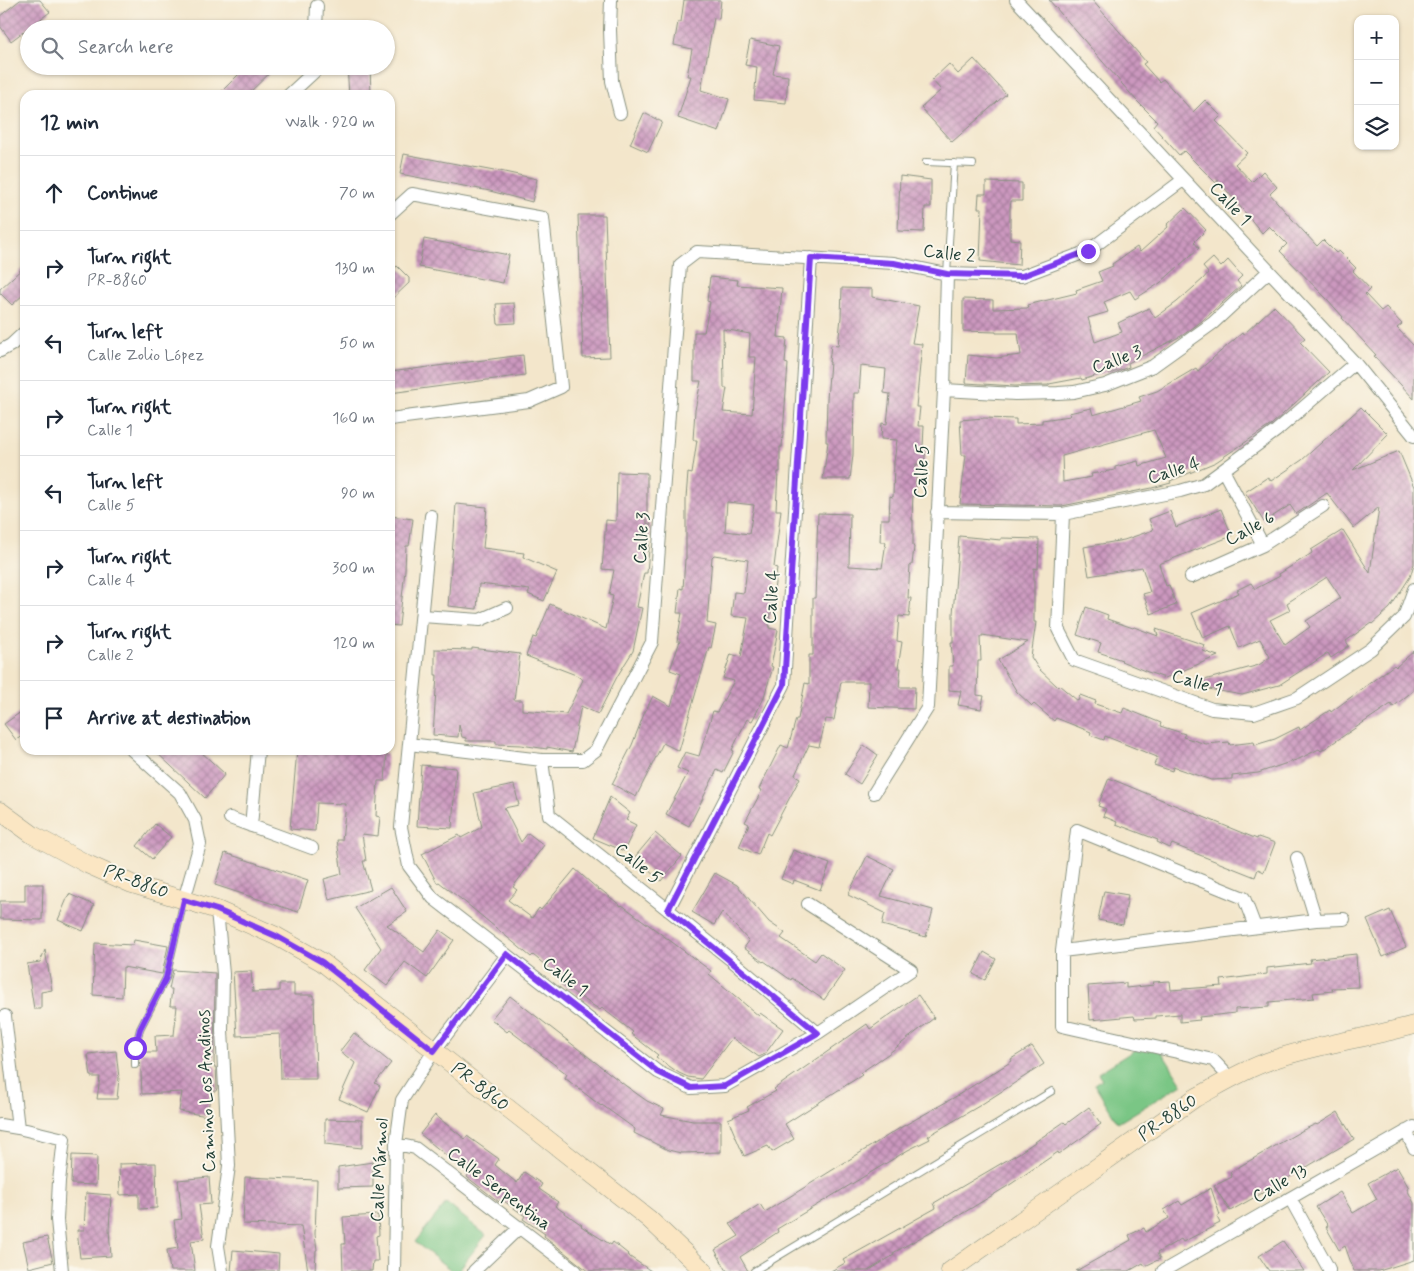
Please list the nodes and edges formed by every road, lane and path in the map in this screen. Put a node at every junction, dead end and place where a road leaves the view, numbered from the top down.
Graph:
1 (611, 0) edge
2 (1016, 0) edge
3 (317, 6) dead end
4 (316, 20) edge
5 (311, 75) edge
6 (294, 90) edge
7 (620, 113) dead end
8 (926, 162) dead end
9 (954, 163) junction
10 (973, 164) dead end
11 (1183, 180) junction
12 (395, 209) edge
13 (811, 258) junction
14 (686, 261) joint
15 (1269, 271) junction
16 (947, 274) junction
17 (20, 337) edge
18 (0, 351) edge
19 (1355, 364) junction
20 (944, 390) junction
21 (395, 418) edge
22 (1414, 436) edge
23 (1223, 470) junction
24 (1323, 506) dead end
25 (937, 512) junction
26 (1063, 514) junction
27 (431, 516) dead end
28 (1263, 545) junction
29 (1191, 577) dead end
30 (1414, 590) edge
31 (507, 608) dead end
32 (422, 616) junction
33 (409, 744) junction
34 (138, 755) edge
35 (258, 755) edge
36 (542, 760) junction
37 (874, 794) dead end
38 (0, 810) edge
39 (230, 818) dead end
40 (251, 826) junction
41 (312, 848) dead end
42 (1297, 858) dead end
43 (184, 900) junction
44 (808, 904) dead end
45 (217, 910) junction
46 (668, 910) junction
47 (1344, 918) dead end
48 (1316, 920) junction
49 (1255, 927) junction
50 (1062, 951) junction
51 (507, 954) junction
52 (5, 1016) dead end
53 (1414, 1025) edge
54 (818, 1033) junction
55 (434, 1051) junction
56 (135, 1065) dead end
57 (1230, 1078) junction
58 (1052, 1091) dead end
59 (0, 1125) edge
60 (18, 1128) junction
61 (1410, 1129) edge
62 (396, 1144) junction
63 (1414, 1148) edge
64 (1290, 1198) junction
65 (520, 1227) junction
66 (62, 1271) edge
67 (222, 1271) edge
68 (394, 1271) edge
69 (474, 1271) edge
70 (576, 1271) edge
71 (704, 1271) edge
72 (754, 1271) edge
73 (950, 1271) edge
74 (1163, 1271) edge
75 (1329, 1271) edge

1 - 7 street
2 - 11 street, Calle 1
3 - 4 street
5 - 6 street
8 - 9 lane
9 - 10 lane
9 - 16 lane
11 - 15 street, Calle 1
11 - 16 street, Calle 2
12 - 21 street
13 - 14 street, Calle 2
13 - 16 street, Calle 2
13 - 46 street, Calle 4
14 - 36 street, Calle 3
15 - 19 street, Calle 1
15 - 20 street, Calle 3
16 - 20 street, Calle 5
17 - 18 street
19 - 22 street, Calle 1
19 - 23 street, Calle 4
20 - 25 street, Calle 5
23 - 26 street, Calle 4
23 - 28 street
24 - 28 street, Calle 6
25 - 26 street, Calle 4
25 - 37 street, Calle 5
26 - 30 street, Calle 1
27 - 32 street, Calle 1
28 - 29 street, Calle 6
31 - 32 street
32 - 33 street, Calle 1
33 - 36 street
33 - 51 street, Calle 1
34 - 43 street
35 - 40 street
36 - 46 street, Calle 5
38 - 43 street, PR-8860 / PR-8860
39 - 40 street
40 - 41 street
42 - 48 street
43 - 45 street, PR-8860 / PR-8860
43 - 56 lane
44 - 54 street, Calle 1
45 - 55 street, PR-8860 / PR-8860
45 - 67 street, Camino Los Andinos
46 - 54 street, Calle 5
47 - 48 street
48 - 49 street
49 - 50 street
49 - 50 street
50 - 57 street
51 - 54 street, Calle 1
51 - 55 street, Calle Mármol
52 - 60 street
53 - 57 street, PR-8860 / PR-8860
55 - 62 street, Calle Mármol
55 - 71 street, PR-8860 / PR-8860
57 - 73 street, PR-8860 / PR-8860
58 - 72 lane
59 - 60 street
60 - 66 street
61 - 63 street
61 - 64 street, Calle 13
62 - 65 street, Calle Serpentina
62 - 68 street, Calle Mármol
64 - 74 street, Calle 13
64 - 75 street
65 - 69 street
65 - 70 street, Calle Serpentina

